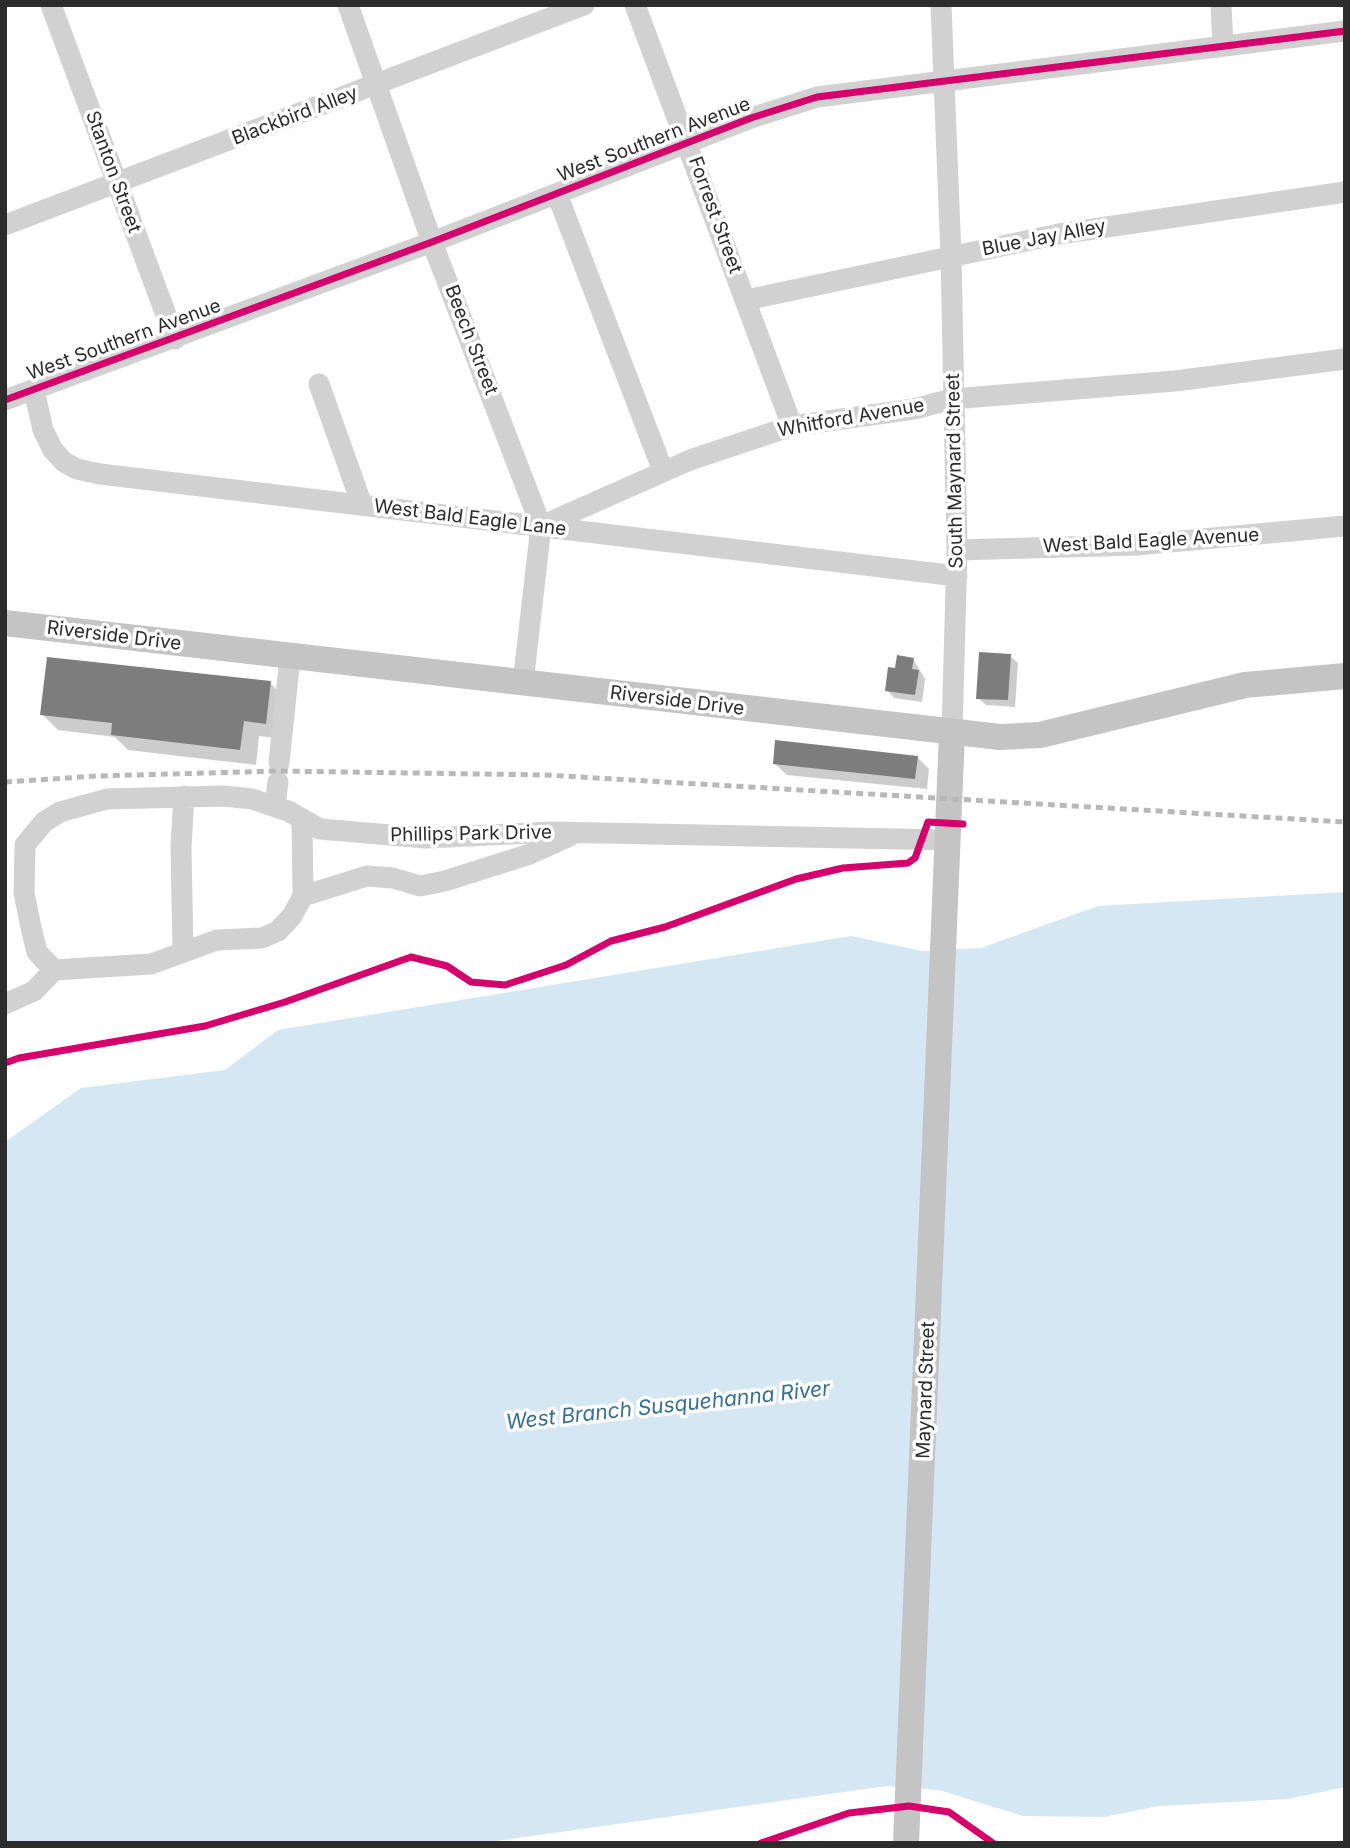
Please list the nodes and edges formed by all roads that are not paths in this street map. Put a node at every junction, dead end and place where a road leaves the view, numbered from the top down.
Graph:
1 (51, 5) edge
2 (348, 5) edge
3 (584, 5) edge
4 (635, 5) edge
5 (941, 5) edge
6 (1221, 5) edge
7 (1345, 31) edge
8 (1223, 45) junction
9 (942, 80) junction
10 (378, 85) junction
11 (688, 143) junction
12 (117, 183) junction
13 (1345, 192) edge
14 (557, 194) junction
15 (5, 225) edge
16 (432, 242) junction
17 (951, 256) junction
18 (746, 300) junction
19 (175, 339) junction
20 (1345, 359) edge
21 (318, 384) dead end
22 (34, 390) junction
23 (952, 399) junction
24 (5, 400) edge
25 (792, 426) junction
26 (663, 471) junction
27 (362, 505) junction
28 (541, 526) junction
29 (1345, 526) edge
30 (957, 550) junction
31 (957, 576) junction
32 (5, 624) edge
33 (290, 657) junction
34 (1345, 676) edge
35 (523, 684) junction
36 (952, 733) junction
37 (184, 796) junction
38 (275, 806) junction
39 (302, 820) junction
40 (578, 832) junction
41 (948, 840) junction
42 (303, 896) junction
43 (944, 937) joint
44 (183, 952) junction
45 (54, 970) junction
46 (5, 1004) edge
47 (907, 1830) edge

1 - 12 street, Stanton Street
2 - 10 street, Beech Street
3 - 10 street, Blackbird Alley
4 - 11 street, Forrest Street
5 - 9 street, South Maynard Street
6 - 8 street
7 - 8 street, West Southern Avenue
8 - 9 street, West Southern Avenue
9 - 11 street, West Southern Avenue
9 - 17 street, South Maynard Street
10 - 12 street, Blackbird Alley
10 - 16 street, Beech Street
11 - 14 street, West Southern Avenue
11 - 18 street, Forrest Street
12 - 15 street, Blackbird Alley
12 - 19 street, Stanton Street
13 - 17 street, Blue Jay Alley
14 - 16 street, West Southern Avenue
14 - 26 street
16 - 19 street, West Southern Avenue
16 - 28 street, Beech Street
17 - 18 street, Blue Jay Alley
17 - 23 street, South Maynard Street
18 - 25 street, Forrest Street
19 - 22 street, West Southern Avenue
20 - 23 street, Whitford Avenue
21 - 27 street
22 - 24 street, West Southern Avenue
22 - 27 street, West Bald Eagle Lane
23 - 25 street, Whitford Avenue
23 - 30 street, South Maynard Street
25 - 26 street, Whitford Avenue
26 - 28 street, Whitford Avenue
27 - 28 street, West Bald Eagle Lane
28 - 31 street, West Bald Eagle Lane
28 - 35 street, Beech Street
29 - 30 street, West Bald Eagle Avenue
30 - 31 street, South Maynard Street
31 - 36 street, South Maynard Street
32 - 33 main road, Riverside Drive
33 - 35 main road, Riverside Drive
33 - 38 street
34 - 36 main road, Riverside Drive
35 - 36 main road, Riverside Drive
36 - 41 main road, South Maynard Street
37 - 38 street, Phillips Park Drive
37 - 44 street
37 - 45 street, Phillips Park Drive
38 - 39 street, Phillips Park Drive
39 - 40 street, Phillips Park Drive
39 - 42 street
40 - 41 street, Phillips Park Drive
40 - 42 street
41 - 43 main road, South Maynard Street
42 - 44 street
43 - 47 main road, Maynard Street
44 - 45 street
45 - 46 street

